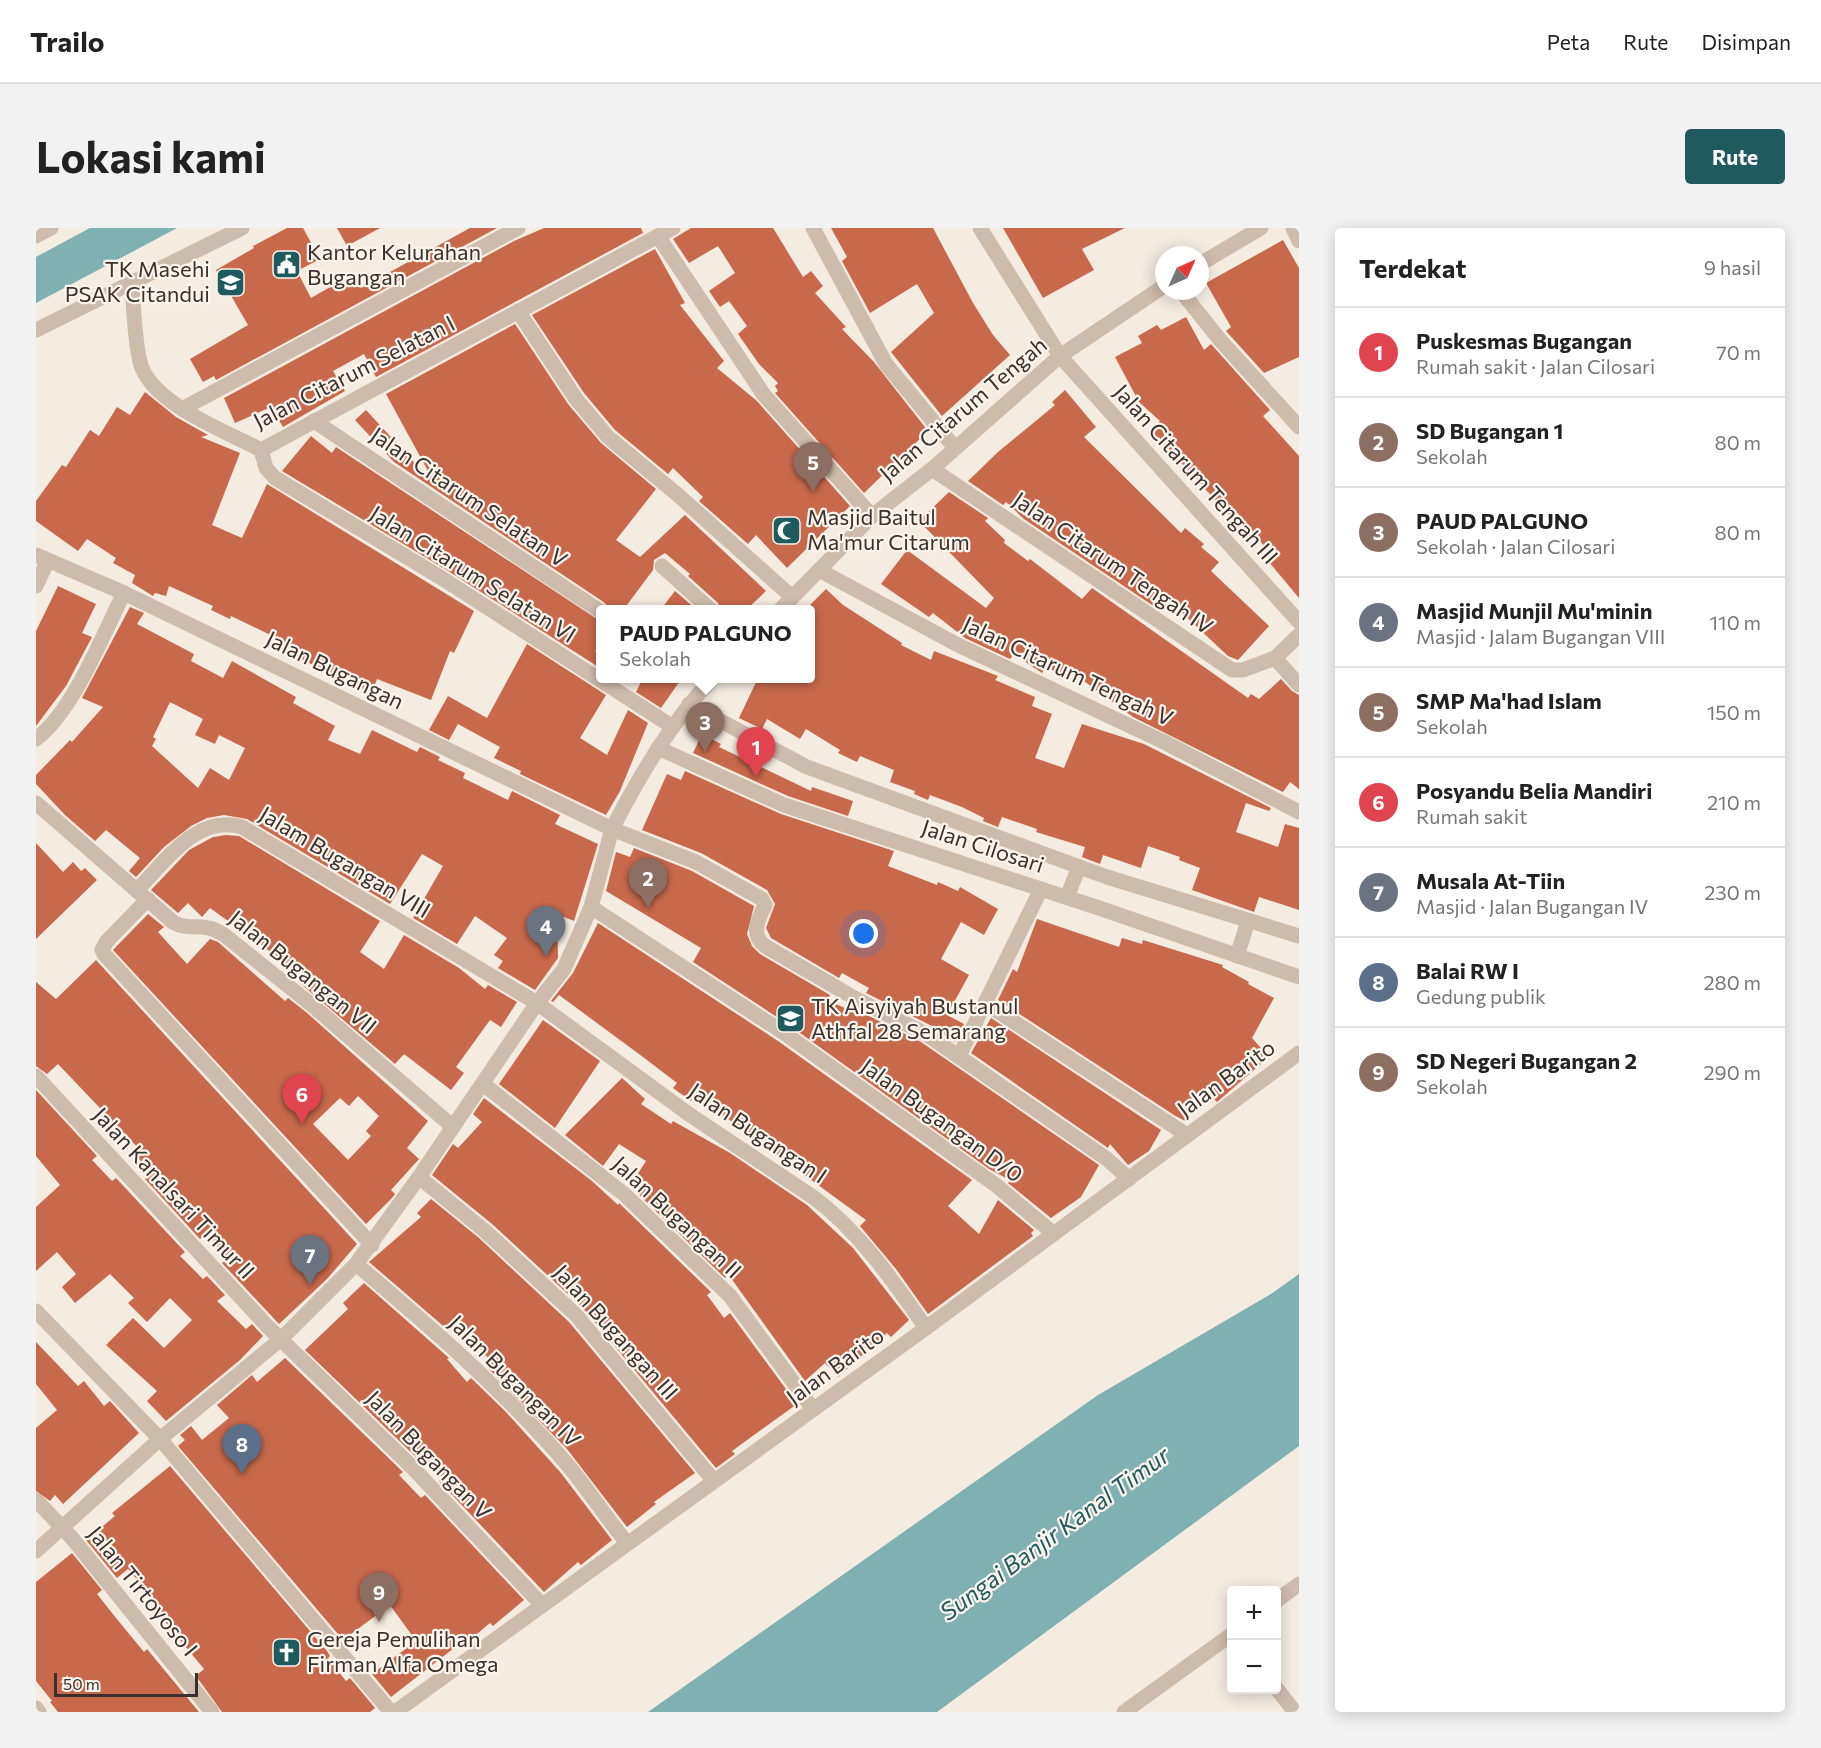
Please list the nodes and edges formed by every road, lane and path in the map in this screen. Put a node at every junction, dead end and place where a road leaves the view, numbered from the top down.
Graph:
1 (51, 228) edge
2 (242, 228) edge
3 (518, 228) edge
4 (673, 228) edge
5 (813, 228) edge
6 (980, 228) edge
7 (1261, 228) edge
8 (1293, 228) edge
9 (36, 236) edge
10 (657, 236) junction
11 (1299, 241) edge
12 (1209, 259) edge
13 (132, 283) junction
14 (1155, 292) edge
15 (1188, 300) edge
16 (518, 311) junction
17 (36, 330) edge
18 (1060, 356) junction
19 (182, 409) junction
20 (314, 421) junction
21 (1299, 427) edge
22 (955, 448) junction
23 (261, 450) junction
24 (932, 469) junction
25 (872, 516) junction
26 (42, 558) edge
27 (662, 566) dead end
28 (819, 570) junction
29 (36, 586) edge
30 (124, 593) junction
31 (792, 597) junction
32 (706, 605) edge
33 (784, 605) edge
34 (596, 608) edge
35 (1299, 622) edge
36 (1299, 635) edge
37 (1275, 658) junction
38 (596, 677) edge
39 (605, 683) edge
40 (706, 683) edge
41 (1299, 685) edge
42 (688, 704) junction
43 (673, 727) junction
44 (36, 740) edge
45 (658, 748) junction
46 (36, 803) edge
47 (1299, 812) edge
48 (612, 829) junction
49 (1079, 867) junction
50 (1041, 889) junction
51 (143, 895) junction
52 (1067, 897) junction
53 (591, 907) junction
54 (1248, 921) junction
55 (1299, 936) edge
56 (1237, 956) junction
57 (1299, 977) edge
58 (537, 1003) junction
59 (985, 1003) junction
60 (1299, 1053) edge
61 (959, 1056) junction
62 (36, 1076) edge
63 (483, 1084) junction
64 (453, 1127) junction
65 (1187, 1135) junction
66 (419, 1178) junction
67 (1129, 1179) junction
68 (1054, 1234) junction
69 (372, 1245) junction
70 (356, 1264) junction
71 (36, 1311) edge
72 (926, 1328) junction
73 (281, 1339) junction
74 (813, 1409) junction
75 (160, 1438) junction
76 (714, 1481) junction
77 (36, 1500) edge
78 (62, 1527) junction
79 (627, 1544) junction
80 (36, 1551) edge
81 (1299, 1584) edge
82 (1281, 1597) edge
83 (542, 1605) junction
84 (1227, 1638) edge
85 (1281, 1694) edge
86 (36, 1708) edge
87 (39, 1712) edge
88 (212, 1712) edge
89 (393, 1712) edge
90 (1124, 1712) edge
91 (1295, 1712) edge

1 - 9 street
2 - 13 street
3 - 19 street
4 - 10 street, Jalan Citarum Selatan I
5 - 22 street
6 - 18 street, Jalan Citarum Tengah III
7 - 12 street
8 - 11 street
10 - 16 street, Jalan Citarum Selatan I
10 - 25 street
13 - 17 street
13 - 19 street, Jalan Citarum Selatan I
14 - 18 street, Jalan Citarum Tengah
15 - 21 street
16 - 20 street, Jalan Citarum Selatan I
16 - 31 street
18 - 22 street, Jalan Citarum Tengah
18 - 35 street, Jalan Citarum Tengah III
19 - 23 street, Jalan Citarum Selatan I
20 - 23 street, Jalan Citarum Selatan I
20 - 34 street, Jalan Citarum Selatan V
22 - 24 street, Jalan Citarum Tengah
23 - 38 street, Jalan Citarum Selatan VI
24 - 25 street, Jalan Citarum Tengah
24 - 37 street, Jalan Citarum Tengah IV
25 - 28 street, Jalan Citarum Tengah
26 - 29 street
26 - 30 street, Jalan Bugangan
27 - 32 street
28 - 31 street, Jalan Citarum Tengah
28 - 47 street, Jalan Citarum Tengah V
30 - 44 street
30 - 48 street, Jalan Bugangan
31 - 33 street, Jalan Citarum Tengah
36 - 37 street
37 - 41 street
39 - 43 street, Jalan Citarum Selatan VI
40 - 42 street
42 - 43 street
42 - 49 street, Jalan Cilosari
43 - 45 street
45 - 48 street
45 - 50 street, Jalan Cilosari
46 - 51 street, Jalan Bugangan VII
48 - 53 street
48 - 61 street, Jalan Bugangan
49 - 52 street
49 - 54 street, Jalan Cilosari
50 - 52 street, Jalan Cilosari
50 - 59 street
51 - 58 street, Jalam Bugangan VIII
51 - 64 street, Jalan Bugangan VII
51 - 69 street, Jalam Bugangan VIII
52 - 56 street, Jalan Cilosari
53 - 58 street
53 - 68 street, Jalan Bugangan D/0
54 - 55 street, Jalan Cilosari
54 - 56 street
56 - 57 street, Jalan Cilosari
58 - 63 street
58 - 72 street, Jalan Bugangan I
59 - 61 street
59 - 65 street
60 - 65 street, Jalan Barito
61 - 67 street
62 - 73 street, Jalan Kanalsari Timur II
63 - 64 street
63 - 74 street, Jalan Bugangan II
64 - 66 street
65 - 67 street, Jalan Barito
66 - 69 street
66 - 76 street, Jalan Bugangan III
67 - 68 street, Jalan Barito
68 - 72 street, Jalan Barito
69 - 70 street
70 - 73 street
70 - 79 street, Jalan Bugangan IV
71 - 75 street
72 - 74 street, Jalan Barito
73 - 75 street
73 - 83 street, Jalan Bugangan V
74 - 76 street, Jalan Barito
75 - 78 street
75 - 89 street
76 - 79 street, Jalan Barito
77 - 78 street, Jalan Tirtoyoso I
78 - 80 street
78 - 88 street, Jalan Tirtoyoso I
79 - 83 street, Jalan Barito
81 - 82 street
83 - 89 street, Jalan Barito
84 - 90 street
85 - 91 street
86 - 87 street

